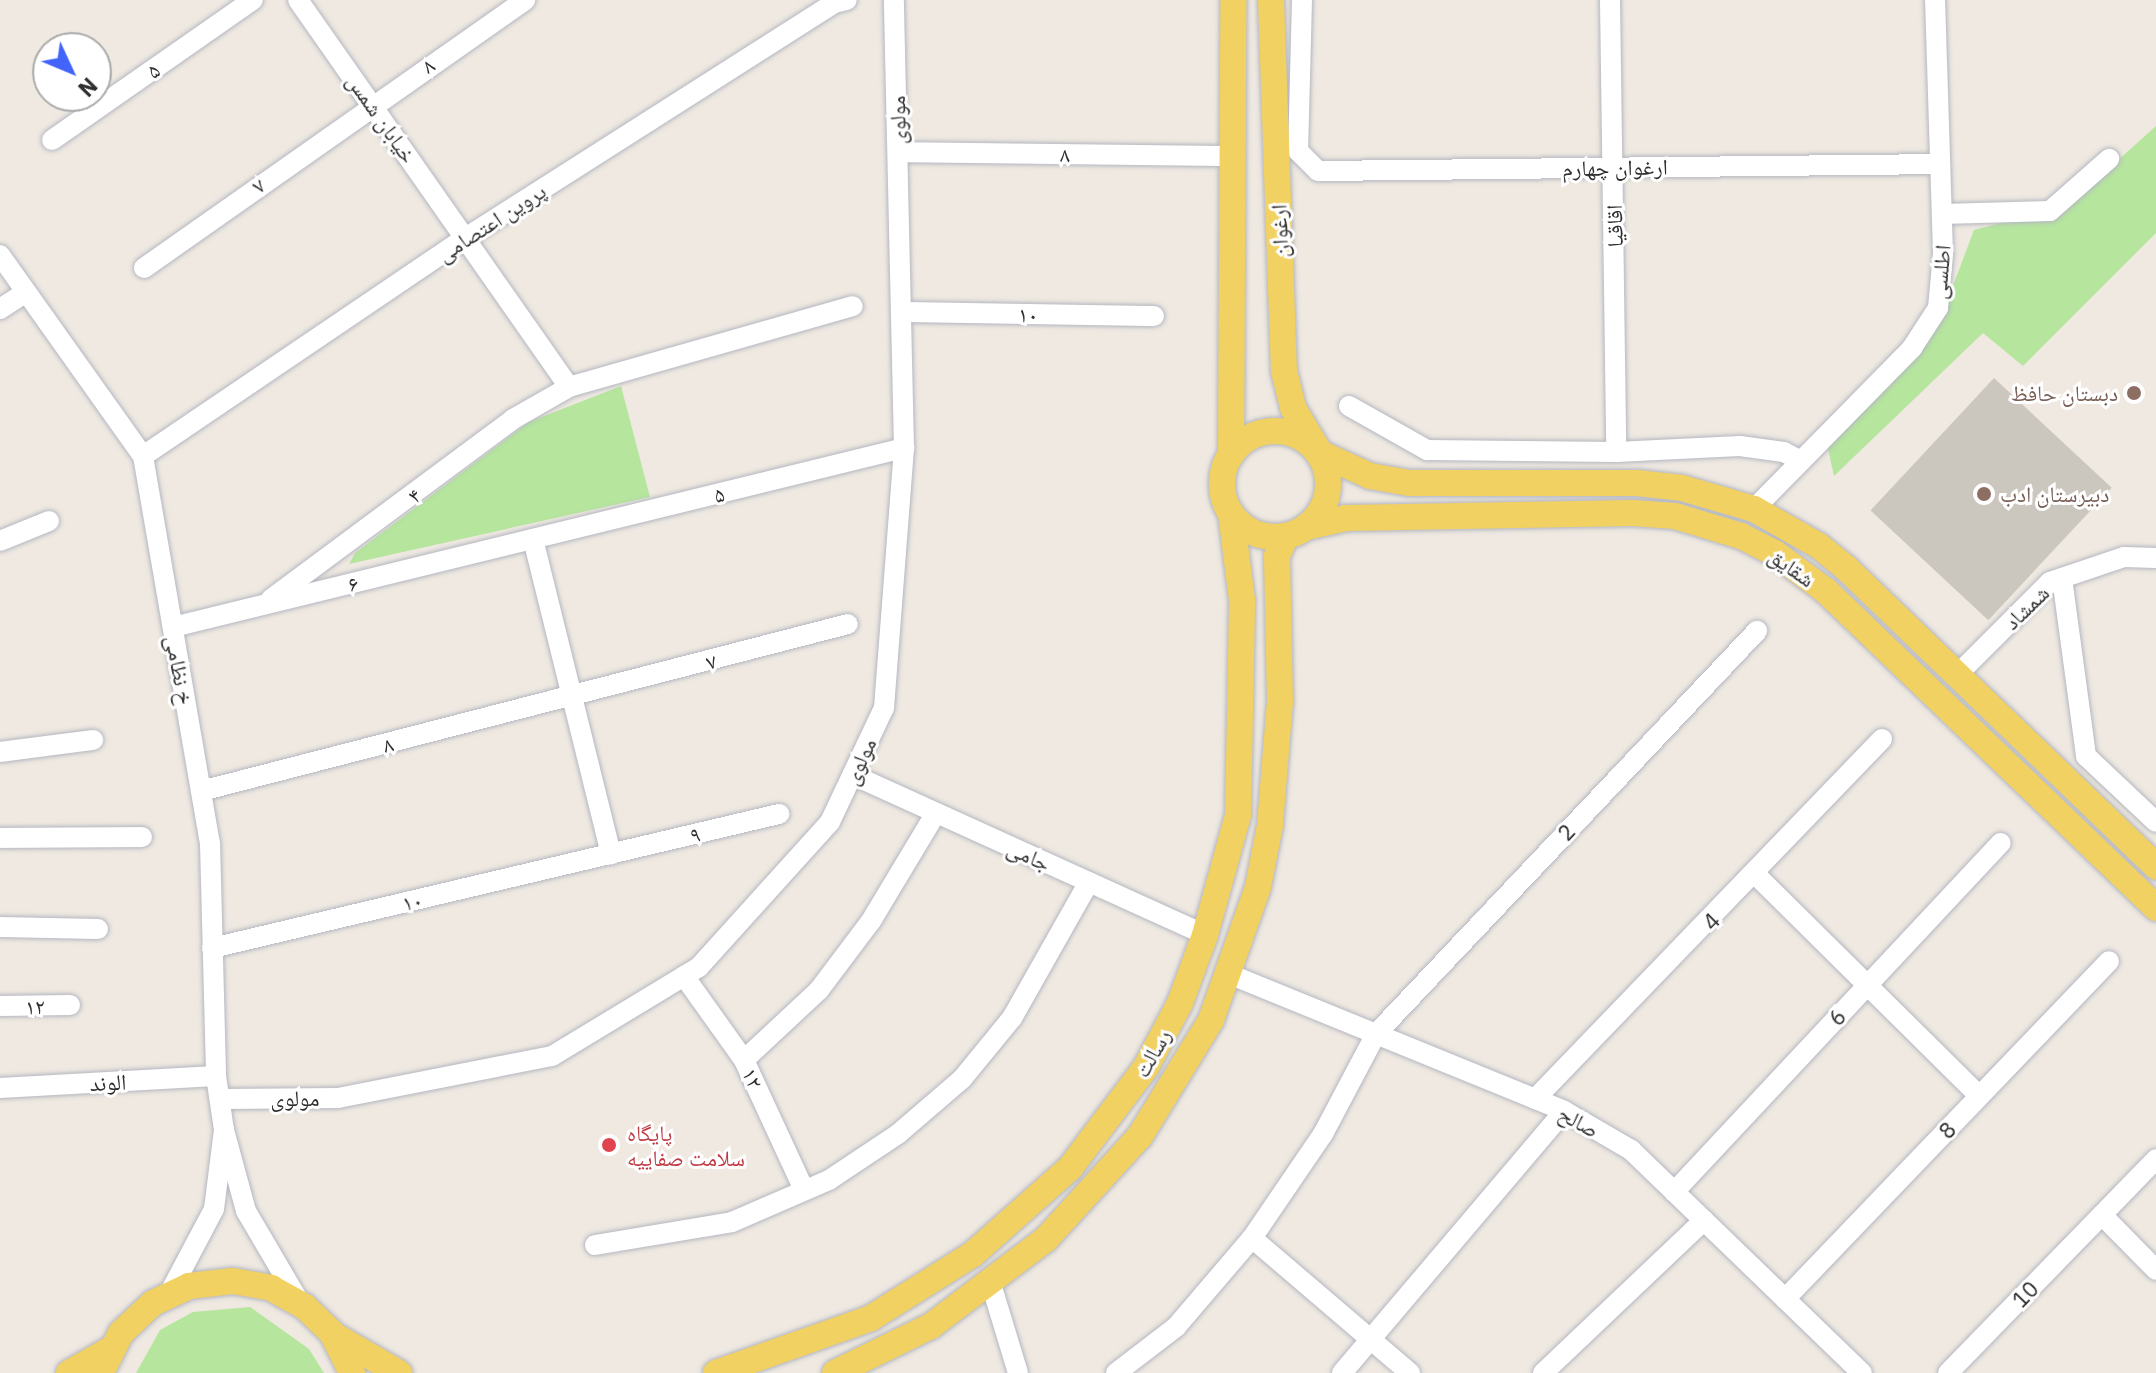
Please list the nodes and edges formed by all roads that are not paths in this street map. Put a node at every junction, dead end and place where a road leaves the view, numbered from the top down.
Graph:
1 (253, 0) edge
2 (298, 0) edge
3 (525, 0) edge
4 (847, 0) edge
5 (894, 0) edge
6 (1233, 0) edge
7 (1271, 0) edge
8 (1302, 0) edge
9 (1610, 0) edge
10 (1937, 4) edge
11 (372, 103) junction
12 (52, 140) dead end
13 (898, 152) junction
14 (1233, 156) junction
15 (2109, 159) dead end
16 (1940, 164) junction
17 (1613, 167) junction
18 (1942, 214) junction
19 (467, 237) junction
20 (0, 255) edge
21 (144, 268) dead end
22 (23, 294) junction
23 (853, 306) dead end
24 (0, 309) edge
25 (901, 312) junction
26 (1154, 316) dead end
27 (569, 387) junction
28 (1349, 406) dead end
29 (904, 448) junction
30 (1616, 452) junction
31 (1320, 453) junction
32 (1231, 455) junction
33 (143, 456) junction
34 (1801, 461) junction
35 (1754, 509) junction
36 (1231, 514) junction
37 (49, 521) dead end
38 (1296, 532) junction
39 (533, 539) junction
40 (0, 541) edge
41 (2154, 555) edge
42 (2062, 578) junction
43 (261, 606) junction
44 (848, 624) dead end
45 (173, 627) junction
46 (1757, 631) dead end
47 (1957, 675) junction
48 (1936, 696) junction
49 (575, 698) junction
50 (1882, 739) dead end
51 (93, 740) dead end
52 (0, 752) edge
53 (853, 775) junction
54 (201, 791) junction
55 (936, 813) junction
56 (779, 814) dead end
57 (2156, 822) edge
58 (142, 837) dead end
59 (0, 838) edge
60 (2001, 843) dead end
61 (611, 854) junction
62 (2156, 866) edge
63 (1756, 875) junction
64 (1089, 882) junction
65 (2156, 908) edge
66 (0, 927) edge
67 (98, 929) dead end
68 (1205, 935) junction
69 (212, 948) junction
70 (2109, 961) dead end
71 (1229, 974) junction
72 (684, 976) junction
73 (1867, 985) junction
74 (70, 1005) dead end
75 (0, 1006) edge
76 (1376, 1034) junction
77 (744, 1060) junction
78 (216, 1076) junction
79 (0, 1088) edge
80 (1979, 1096) junction
81 (223, 1099) junction
82 (1535, 1099) junction
83 (1564, 1111) junction
84 (224, 1130) junction
85 (2156, 1159) edge
86 (804, 1190) junction
87 (1674, 1192) junction
88 (2102, 1215) junction
89 (1704, 1220) junction
90 (1252, 1238) junction
91 (595, 1245) dead end
92 (973, 1254) junction
93 (2156, 1270) edge
94 (991, 1284) junction
95 (169, 1294) junction
96 (1785, 1299) junction
97 (300, 1303) junction
98 (332, 1333) junction
99 (1373, 1341) junction
100 (106, 1361) edge
101 (69, 1373) edge
102 (352, 1373) edge
103 (399, 1373) edge
104 (716, 1373) edge
105 (835, 1373) edge
106 (1018, 1373) edge
107 (1116, 1373) edge
108 (1342, 1373) edge
109 (1410, 1373) edge
110 (1543, 1373) edge
111 (1862, 1373) edge
112 (1948, 1373) edge

1 - 12 street, ۵
2 - 11 street, خیابان شمس
3 - 11 street, ۸
4 - 19 street, پروین اعتصامی
5 - 13 street, مولوی
6 - 14 main road, ارغوان
7 - 31 main road, ارغوان
8 - 17 street, ارغوان چهارم
9 - 17 street, اقاقیا
10 - 16 street, اطلسی
11 - 19 street, خیابان شمس
11 - 21 street, ۷
13 - 14 street, ۸
13 - 25 street, مولوی
14 - 32 main road, ارغوان
15 - 18 street
16 - 17 street, ارغوان چهارم
16 - 18 street, اطلسی
17 - 30 street, اقاقیا
18 - 34 street, اطلسی
19 - 27 street, خیابان شمس
19 - 33 street, پروین اعتصامی
20 - 22 street, خ نظامی
22 - 24 street
22 - 33 street, خ نظامی
23 - 27 street, ۴
25 - 26 street, ۱۰
25 - 29 street, مولوی
27 - 43 street, ۴
28 - 30 street
29 - 39 street, ۵
29 - 53 street, مولوی
30 - 34 street
31 - 32 main road
31 - 35 main road, شقایق
31 - 38 main road
32 - 36 main road
33 - 45 street, خ نظامی
34 - 35 street, اطلسی
35 - 47 main road, شقایق
36 - 38 main road
36 - 68 main road, رسالت
37 - 40 street
38 - 48 main road, شقایق
38 - 71 main road, رسالت
39 - 43 street, ۶
39 - 49 street
41 - 42 street, شمشاد
42 - 47 street, شمشاد
42 - 57 street
43 - 45 street, ۶
44 - 49 street, ۷
45 - 54 street, خ نظامی
46 - 76 street, 2
47 - 48 main road
47 - 62 main road, شقایق
48 - 65 main road, شقایق
49 - 54 street, ۸
49 - 61 street
50 - 63 street, 4
51 - 52 street
53 - 55 street, جامی
53 - 72 street, مولوی
54 - 69 street, خ نظامی
55 - 64 street, جامی
55 - 77 street
56 - 61 street, ۹
58 - 59 street
60 - 73 street, 6
61 - 69 street, ۱۰
63 - 73 street
63 - 82 street, 4
64 - 68 street, جامی
64 - 86 street
66 - 67 street
68 - 92 main road, رسالت
69 - 78 street, خ نظامی
70 - 80 street, 8
71 - 76 street, صالح
71 - 94 main road, رسالت
72 - 77 street, ۱۲
72 - 81 street, مولوی
73 - 80 street
73 - 87 street, 6
74 - 75 street, ۱۲
76 - 82 street, صالح
76 - 90 street, 2
77 - 86 street, ۱۲
78 - 79 street, الوند
78 - 81 street, خ نظامی
80 - 96 street, 8
81 - 84 street, خ نظامی
82 - 83 street, صالح
83 - 87 street, صالح
83 - 99 street
84 - 95 street
84 - 97 street
85 - 88 street, 10
86 - 91 street
87 - 89 street, صالح
88 - 93 street
88 - 112 street, 10
89 - 96 street, صالح
89 - 110 street
90 - 99 street
90 - 107 street, 2
92 - 94 main road
92 - 104 main road, رسالت
94 - 105 main road, رسالت
94 - 106 street
95 - 97 main road
95 - 100 main road
96 - 111 street, صالح
97 - 98 main road
98 - 102 main road
98 - 103 main road
99 - 108 street
99 - 109 street
100 - 101 main road

